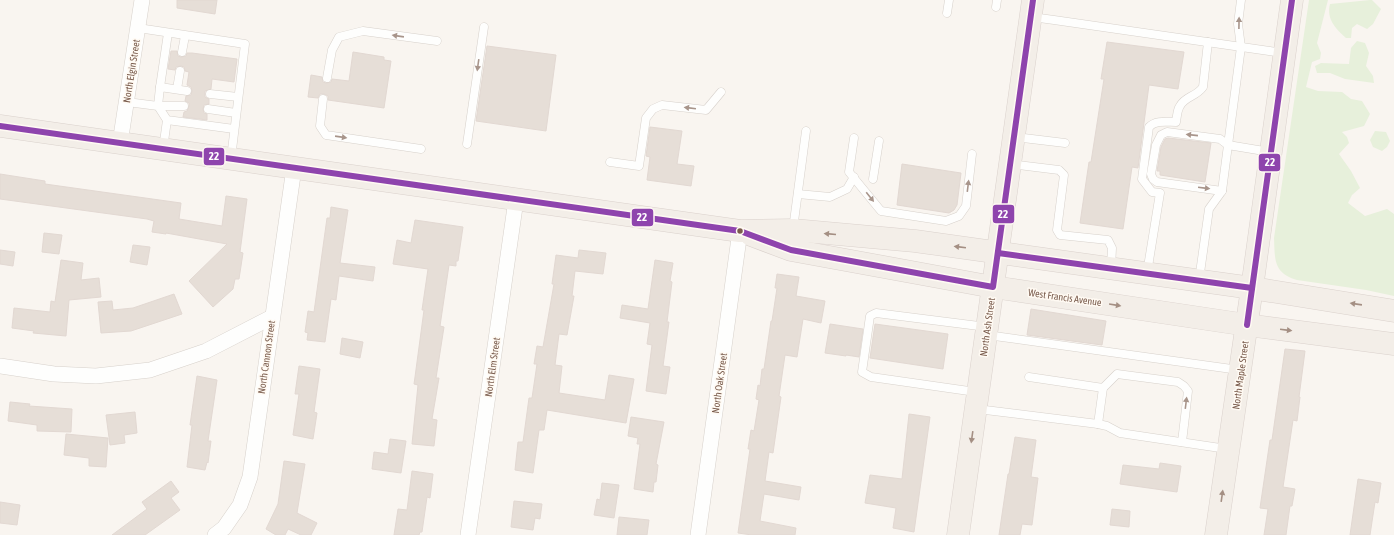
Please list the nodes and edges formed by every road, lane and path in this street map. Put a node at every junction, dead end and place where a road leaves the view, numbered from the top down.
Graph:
1 (142, 0) edge
2 (949, 0) edge
3 (1242, 0) edge
4 (1292, 0) edge
5 (1032, 9) edge
6 (946, 14) dead end
7 (484, 26) dead end
8 (138, 28) junction
9 (168, 33) junction
10 (185, 36) junction
11 (437, 42) dead end
12 (1208, 42) junction
13 (1241, 47) junction
14 (182, 52) dead end
15 (1284, 54) junction
16 (180, 71) dead end
17 (327, 78) dead end
18 (160, 87) junction
19 (177, 89) junction
20 (187, 91) dead end
21 (721, 92) dead end
22 (210, 94) dead end
23 (238, 97) junction
24 (324, 99) dead end
25 (127, 102) junction
26 (158, 106) junction
27 (184, 106) dead end
28 (208, 110) dead end
29 (236, 113) junction
30 (167, 120) junction
31 (0, 126) edge
32 (234, 129) junction
33 (806, 131) dead end
34 (1014, 137) junction
35 (854, 138) dead end
36 (879, 141) dead end
37 (120, 142) junction
38 (1065, 143) dead end
39 (467, 144) dead end
40 (1228, 145) junction
41 (163, 149) junction
42 (421, 149) dead end
43 (1271, 152) junction
44 (972, 154) dead end
45 (230, 159) junction
46 (610, 162) dead end
47 (1010, 164) junction
48 (294, 168) junction
49 (854, 177) junction
50 (874, 179) dead end
51 (1222, 191) junction
52 (798, 194) junction
53 (516, 200) junction
54 (793, 230) junction
55 (740, 231) junction
56 (998, 253) junction
57 (1111, 269) junction
58 (1147, 274) junction
59 (1198, 281) junction
60 (993, 287) junction
61 (1252, 288) junction
62 (1394, 311) edge
63 (272, 317) junction
64 (1247, 325) junction
65 (987, 331) junction
66 (1394, 344) edge
67 (0, 366) edge
68 (1240, 371) junction
69 (1029, 377) dead end
70 (1103, 388) junction
71 (977, 401) junction
72 (1098, 424) junction
73 (1182, 442) junction
74 (1229, 449) junction
75 (215, 535) edge
76 (468, 535) edge
77 (698, 535) edge
78 (958, 535) edge
79 (1216, 535) edge

1 - 8 street, North Elgin Street
2 - 6 lane
13 -> 3 lane
4 - 15 main road, North Maple Street
5 - 12 lane
5 - 34 main road, North Ash Street
7 -> 39 lane
8 - 9 lane
8 - 25 street, North Elgin Street
9 - 10 lane
9 - 18 lane
10 - 14 lane
10 - 23 lane
11 -> 17 lane
12 - 13 lane
12 - 58 lane
13 - 15 lane
13 - 40 lane
15 - 43 main road, North Maple Street
16 - 19 lane
18 - 19 lane
18 - 26 lane
19 - 20 lane
21 -> 46 lane
22 - 23 lane
23 - 29 lane
24 -> 42 lane
25 - 26 lane
25 - 37 street, North Elgin Street
26 - 27 lane
26 - 30 lane
28 - 29 lane
29 - 32 lane
30 - 32 lane
30 - 41 lane
31 - 37 main road, West Francis Avenue
32 - 45 lane
33 - 52 lane
34 - 38 lane
34 - 47 main road, North Ash Street
35 - 49 lane
36 - 50 lane
37 - 41 main road, West Francis Avenue
40 - 43 lane
40 - 51 lane
40 -> 51 lane
41 - 45 main road, West Francis Avenue
43 - 61 main road, North Maple Street
49 -> 44 lane
45 - 48 main road, West Francis Avenue
47 - 56 main road, North Ash Street
47 - 57 lane
48 - 53 main road, West Francis Avenue
48 - 63 street, North Cannon Street
49 - 52 lane
51 - 59 lane
52 - 54 lane
53 - 55 main road, West Francis Avenue
53 - 76 street, North Elm Street
54 - 55 main road, West Francis Avenue
56 -> 54 main road, West Francis Avenue
55 - 60 main road, West Francis Avenue
55 - 77 street, North Oak Street
56 - 57 main road, West Francis Avenue
56 - 60 main road, North Ash Street
57 - 58 main road, West Francis Avenue
58 - 59 main road, West Francis Avenue
59 - 61 main road, West Francis Avenue
60 -> 64 main road, West Francis Avenue
60 - 65 main road, North Ash Street
62 -> 61 main road, West Francis Avenue
61 - 64 main road, North Maple Street
63 - 67 street
63 - 75 street, North Cannon Street
64 -> 66 main road, West Francis Avenue
64 - 68 main road, North Maple Street
65 - 68 lane
65 - 71 main road, North Ash Street
65 - 71 lane
68 - 74 main road, North Maple Street
69 - 70 lane
70 - 72 lane
73 -> 70 lane
71 - 72 lane
71 -> 78 main road, North Ash Street
72 - 73 lane
73 - 74 lane
79 -> 74 main road, North Maple Street

